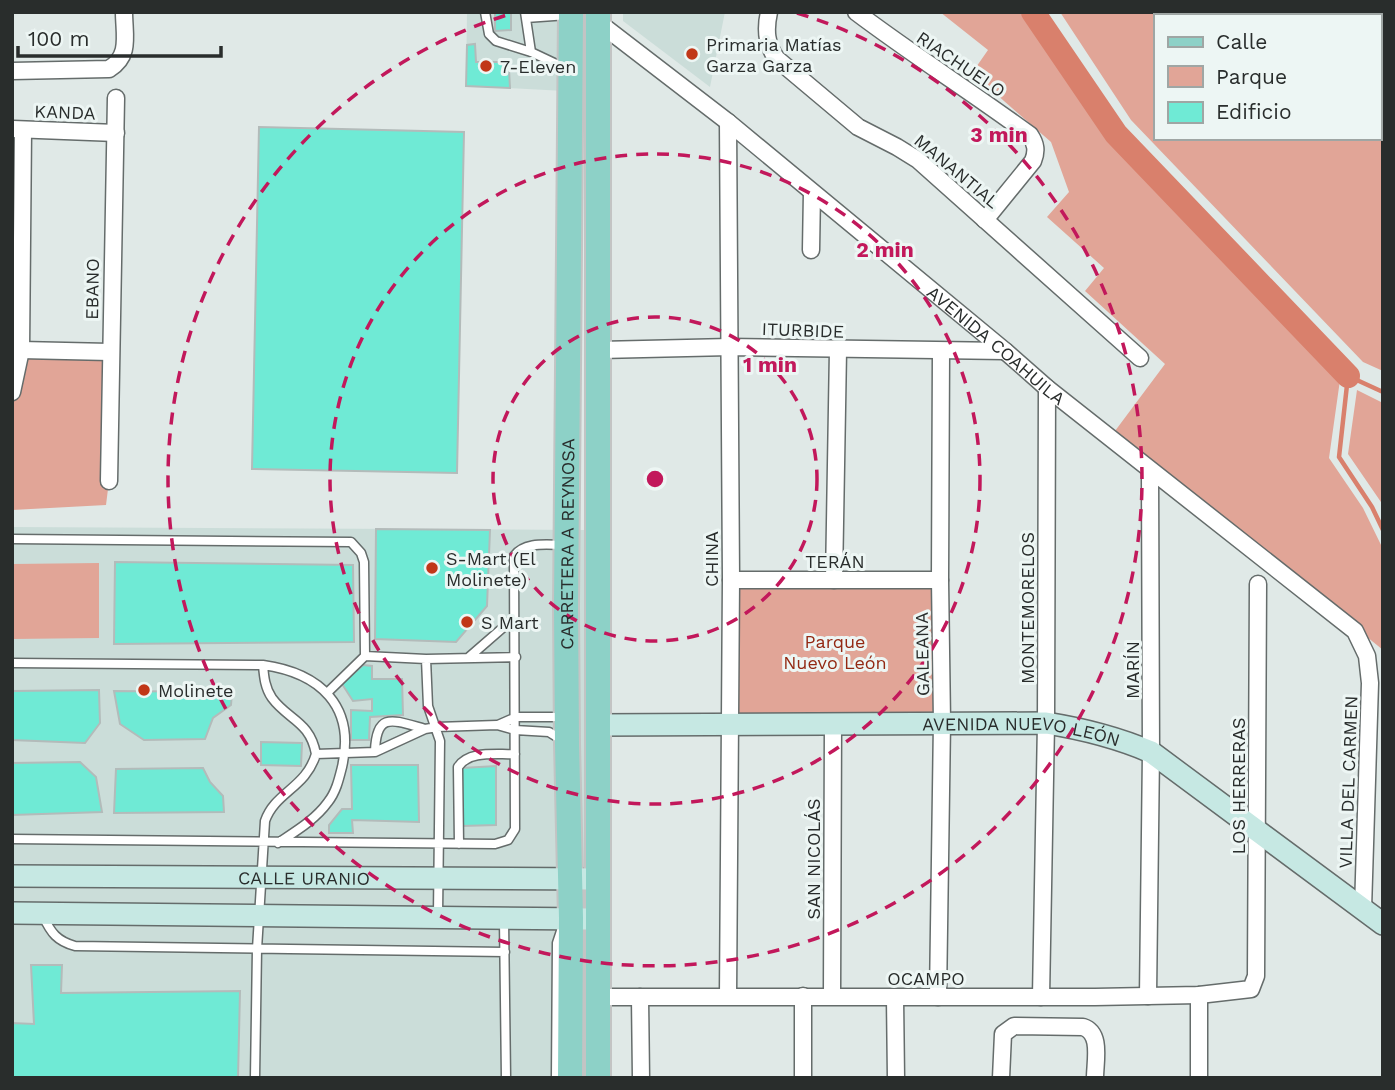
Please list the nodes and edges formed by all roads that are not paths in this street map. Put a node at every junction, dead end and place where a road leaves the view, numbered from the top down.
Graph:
1 (124, 12) edge
2 (485, 12) edge
3 (769, 12) edge
4 (856, 12) edge
5 (525, 15) edge
6 (585, 15) edge
7 (531, 52) junction
8 (12, 71) edge
9 (570, 71) junction
10 (116, 98) dead end
11 (727, 122) junction
12 (18, 129) edge
13 (116, 133) junction
14 (812, 192) junction
15 (985, 220) junction
16 (811, 250) dead end
17 (730, 347) junction
18 (21, 350) junction
19 (600, 350) junction
20 (838, 350) junction
21 (1005, 351) junction
22 (110, 352) junction
23 (942, 352) junction
24 (1140, 358) dead end
25 (1047, 388) junction
26 (12, 392) edge
27 (1150, 471) junction
28 (109, 481) dead end
29 (12, 539) edge
30 (567, 545) junction
31 (731, 580) junction
32 (834, 580) junction
33 (940, 580) junction
34 (1258, 584) dead end
35 (566, 607) junction
36 (514, 618) junction
37 (365, 656) junction
38 (1367, 656) joint
39 (516, 657) junction
40 (468, 658) junction
41 (425, 659) junction
42 (12, 663) edge
43 (263, 665) junction
44 (328, 692) junction
45 (516, 717) junction
46 (567, 717) junction
47 (833, 722) junction
48 (942, 722) junction
49 (1046, 723) junction
50 (729, 724) junction
51 (498, 725) junction
52 (598, 725) junction
53 (437, 727) junction
54 (425, 729) junction
55 (515, 730) junction
56 (567, 744) junction
57 (345, 752) junction
58 (375, 752) junction
59 (1152, 752) junction
60 (316, 754) junction
61 (515, 754) junction
62 (569, 809) junction
63 (1258, 829) junction
64 (12, 839) edge
65 (263, 842) junction
66 (278, 843) junction
67 (438, 844) junction
68 (459, 844) junction
69 (12, 876) edge
70 (261, 877) junction
71 (437, 878) junction
72 (597, 879) junction
73 (570, 880) junction
74 (1363, 909) junction
75 (12, 913) edge
76 (42, 914) junction
77 (259, 916) junction
78 (438, 918) junction
79 (571, 918) junction
80 (504, 919) junction
81 (597, 920) junction
82 (1383, 924) edge
83 (257, 948) junction
84 (505, 951) junction
85 (1253, 988) joint
86 (1199, 995) junction
87 (728, 996) junction
88 (803, 996) junction
89 (832, 996) junction
90 (1041, 996) junction
91 (1148, 996) junction
92 (598, 997) junction
93 (640, 997) junction
94 (938, 997) junction
95 (895, 998) junction
96 (254, 1078) edge
97 (506, 1078) edge
98 (556, 1078) edge
99 (569, 1078) edge
100 (598, 1078) edge
101 (641, 1078) edge
102 (803, 1078) edge
103 (896, 1078) edge
104 (1001, 1078) edge
105 (1095, 1078) edge
106 (1199, 1078) edge

1 - 8 street
2 - 7 lane
3 - 15 street, MANANTIAL
4 - 15 street, RIACHUELO
5 - 6 lane
5 - 7 lane
6 - 9 main road, CARRETERA A REYNOSA
6 - 11 street, AVENIDA COAHUILA
6 - 19 main road, CARRETERA A REYNOSA
7 - 9 lane
9 - 30 main road, CARRETERA A REYNOSA
10 - 13 street, EBANO
11 - 14 street, AVENIDA COAHUILA
11 - 17 street, CHINA
12 - 13 street, KANDA
12 - 18 street
13 - 22 street, EBANO
14 - 16 street
14 - 21 street, AVENIDA COAHUILA
15 - 24 street, MANANTIAL
17 - 19 street, ITURBIDE
17 - 20 street, ITURBIDE
17 - 31 street, CHINA
18 - 22 street
18 - 26 street
19 - 52 main road, CARRETERA A REYNOSA
20 - 23 street, ITURBIDE
20 - 32 street
21 - 23 street, ITURBIDE
21 - 25 street, AVENIDA COAHUILA
22 - 28 street, EBANO
23 - 33 street, GALEANA
25 - 27 street, AVENIDA COAHUILA
25 - 49 street, MONTEMORELOS
27 - 38 street, AVENIDA COAHUILA
27 - 59 street, MARÍN
29 - 37 lane
30 - 35 main road, CARRETERA A REYNOSA
30 - 36 lane
31 - 32 street, TERÁN
31 - 50 street, CHINA
32 - 33 street, TERÁN
33 - 48 street, GALEANA
34 - 63 street, LOS HERRERAS
35 - 46 main road, CARRETERA A REYNOSA
35 - 52 main road
36 - 39 lane
36 - 40 lane
37 - 41 lane
37 - 44 lane
38 - 74 street, VILLA DEL CARMEN
39 - 40 lane
39 - 45 lane
40 - 41 lane
41 - 53 lane
42 - 43 lane
43 - 44 lane
43 - 60 lane
44 - 57 lane
45 - 46 lane
45 - 51 lane
45 - 55 lane
46 - 56 main road, CARRETERA A REYNOSA
47 - 48 street, AVENIDA NUEVO LEÓN
47 - 50 street, AVENIDA NUEVO LEÓN
47 - 89 street, SAN NICOLÁS
48 - 49 street, AVENIDA NUEVO LEÓN
48 - 94 street, GALEANA
49 - 59 street, AVENIDA NUEVO LEÓN
49 - 90 street, MONTEMORELOS
50 - 52 street, AVENIDA NUEVO LEÓN
50 - 87 street, CHINA
51 - 53 lane
51 - 55 lane
52 - 62 main road
52 - 72 main road, CARRETERA A REYNOSA
53 - 54 lane
53 - 67 lane
54 - 58 lane
54 - 58 lane
55 - 56 lane
55 - 61 lane
56 - 62 main road, CARRETERA A REYNOSA
57 - 58 lane
57 - 60 lane
57 - 66 lane
59 - 63 street, AVENIDA NUEVO LEÓN
59 - 91 street, MARÍN
60 - 65 lane
61 - 68 lane
61 - 68 lane
62 - 73 main road, CARRETERA A REYNOSA
63 - 74 street, AVENIDA NUEVO LEÓN
63 - 85 street, LOS HERRERAS
64 - 65 lane
65 - 66 lane
65 - 70 lane
66 - 67 lane
67 - 68 lane
67 - 71 lane
69 - 70 street, CALLE URANIO
70 - 71 street, CALLE URANIO
70 - 77 lane
71 - 73 street, CALLE URANIO
71 - 78 lane
72 - 73 street, CALLE URANIO
72 - 81 main road, CARRETERA A REYNOSA
73 - 79 main road, CARRETERA A REYNOSA
74 - 82 street, AVENIDA NUEVO LEÓN
75 - 76 street
76 - 77 street
76 - 83 lane
77 - 78 street
77 - 83 lane
78 - 80 street
79 - 80 street
79 - 81 street
79 - 98 lane
79 - 99 main road, CARRETERA A REYNOSA
80 - 84 lane
81 - 92 main road, CARRETERA A REYNOSA
83 - 84 lane
83 - 96 lane
84 - 97 lane
85 - 86 street, OCAMPO
86 - 91 street, OCAMPO
86 - 106 street
87 - 88 street, OCAMPO
87 - 93 street, OCAMPO
88 - 89 street, OCAMPO
88 - 102 street
89 - 95 street, OCAMPO
90 - 91 street, OCAMPO
90 - 94 street, OCAMPO
92 - 93 street, OCAMPO
92 - 100 main road, CARRETERA A REYNOSA
93 - 101 street
94 - 95 street, OCAMPO
95 - 103 street
104 - 105 street

